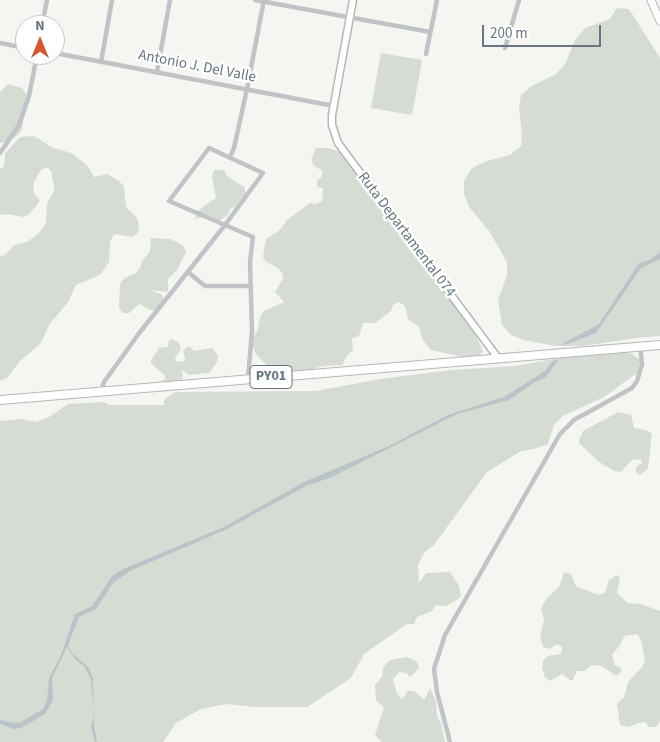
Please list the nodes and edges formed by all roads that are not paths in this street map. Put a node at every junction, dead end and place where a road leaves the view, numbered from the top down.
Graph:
1 (47, 0) edge
2 (112, 0) edge
3 (170, 0) edge
4 (255, 0) edge
5 (353, 0) edge
6 (437, 0) edge
7 (519, 0) edge
8 (651, 0) edge
9 (264, 1) edge
10 (44, 15) edge
11 (350, 17) junction
12 (660, 21) edge
13 (430, 32) junction
14 (0, 43) edge
15 (15, 46) edge
16 (505, 48) dead end
17 (426, 54) dead end
18 (65, 55) edge
19 (101, 62) junction
20 (35, 65) edge
21 (157, 72) junction
22 (248, 89) junction
23 (334, 106) junction
24 (0, 153) edge
25 (230, 157) junction
26 (225, 225) junction
27 (188, 272) junction
28 (251, 286) junction
29 (660, 345) edge
30 (640, 346) junction
31 (498, 358) junction
32 (248, 379) junction
33 (102, 391) junction
34 (0, 400) edge
35 (450, 742) edge

1 - 10 street
2 - 19 street
3 - 21 street
4 - 9 street
5 - 11 street, Ruta Departamental 074
6 - 13 street
7 - 16 street
8 - 12 main road
9 - 11 street
9 - 22 street
11 - 13 street
11 - 23 street, Ruta Departamental 074
13 - 17 street
14 - 15 street
18 - 19 street, Antonio J. Del Valle
19 - 21 street, Antonio J. Del Valle
20 - 24 street
21 - 22 street, Antonio J. Del Valle
22 - 23 street, Antonio J. Del Valle
22 - 25 street
23 - 31 street, Ruta Departamental 074
25 - 26 street
25 - 26 street
26 - 27 street
26 - 28 street
27 - 28 street
27 - 33 street
28 - 32 street
29 - 30 highway, PY01
30 - 31 highway, PY01
30 - 35 street
31 - 32 highway, PY01
32 - 33 highway, PY01
33 - 34 highway, PY01

